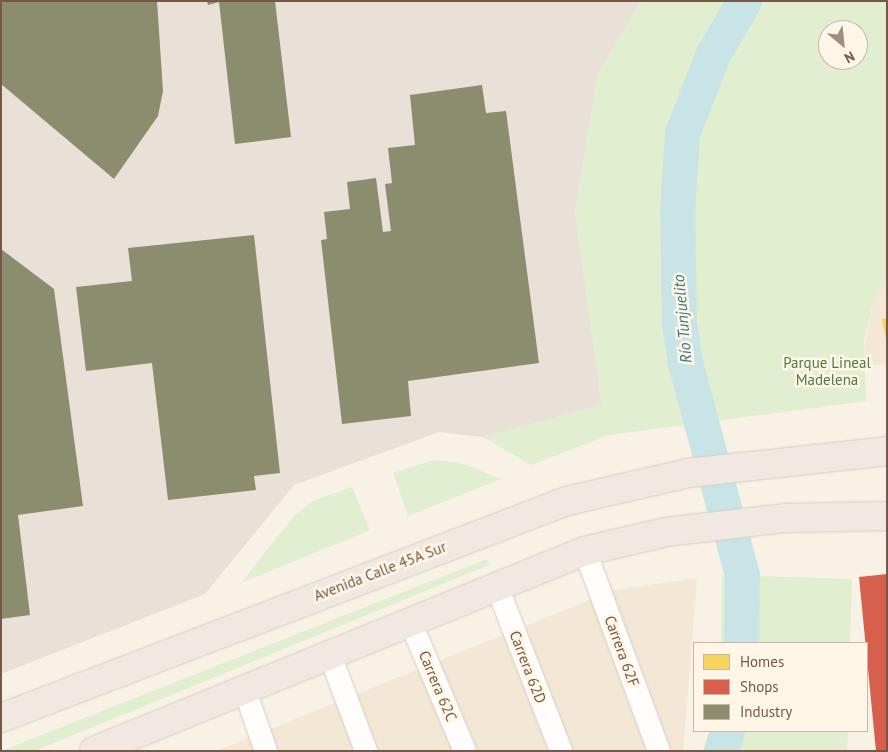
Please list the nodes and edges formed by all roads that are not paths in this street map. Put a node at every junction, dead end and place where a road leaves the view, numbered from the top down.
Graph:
1 (887, 451) edge
2 (887, 516) edge
3 (585, 551) junction
4 (496, 584) junction
5 (410, 621) junction
6 (330, 655) junction
7 (245, 691) junction
8 (1, 718) edge
9 (94, 751) edge
10 (266, 751) edge
11 (366, 751) edge
12 (465, 751) edge
13 (560, 751) edge
14 (660, 751) edge

1 - 8 highway, Avenida Calle 45A Sur
2 - 3 highway
3 - 4 highway
3 - 14 street, Carrera 62F
4 - 5 highway
4 - 13 street, Carrera 62D
5 - 6 highway
5 - 12 street, Carrera 62C
6 - 7 highway
6 - 11 street
7 - 9 highway
7 - 10 street

